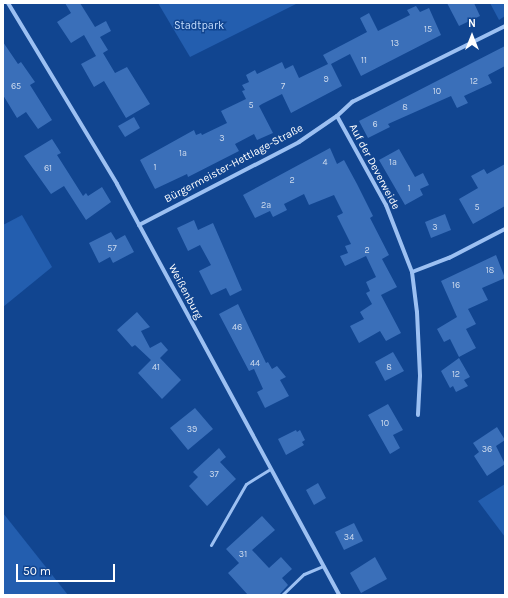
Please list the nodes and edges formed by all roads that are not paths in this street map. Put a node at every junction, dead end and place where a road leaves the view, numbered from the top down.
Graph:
1 (8, 3) edge
2 (505, 26) edge
3 (337, 116) junction
4 (139, 225) junction
5 (505, 229) edge
6 (412, 272) junction
7 (418, 415) dead end
8 (270, 469) junction
9 (211, 545) dead end
10 (323, 566) junction
11 (282, 595) edge
12 (339, 595) edge

1 - 4 street, Weißenburg
2 - 3 street, Bürgermeister-Hettlage-Straße
3 - 4 street, Bürgermeister-Hettlage-Straße
3 - 6 street, Auf der Deverweide
4 - 8 street, Weißenburg
5 - 6 street
6 - 7 street, Auf der Deverweide
8 - 9 lane
8 - 10 street, Weißenburg
10 - 11 lane
10 - 12 street, Weißenburg

